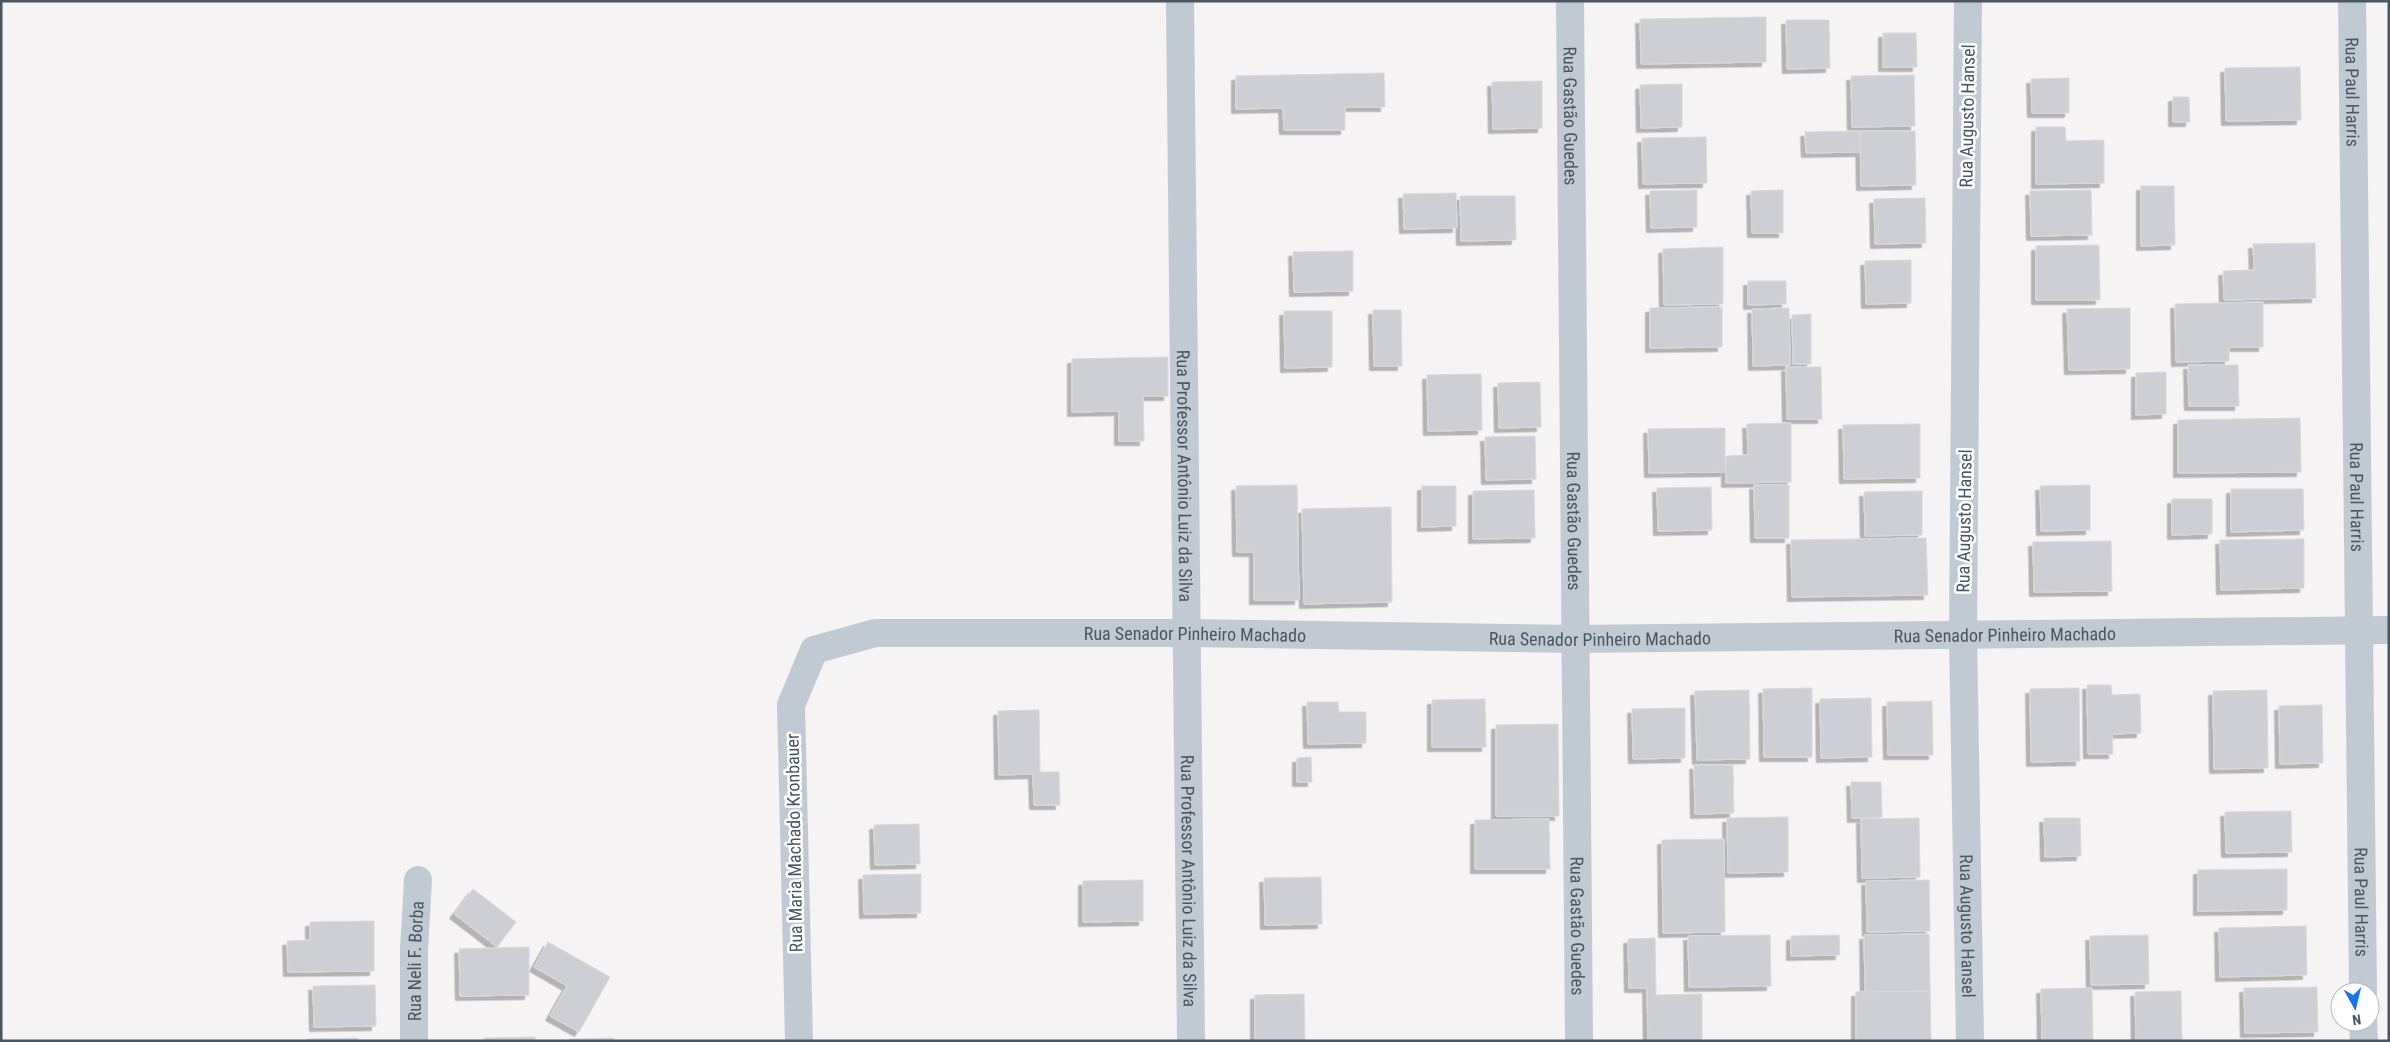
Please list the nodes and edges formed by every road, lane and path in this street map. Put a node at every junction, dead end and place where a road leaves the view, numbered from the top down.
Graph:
1 (1180, 1) edge
2 (1570, 1) edge
3 (1968, 1) edge
4 (2352, 1) edge
5 (2389, 630) edge
6 (2358, 632) junction
7 (1187, 633) junction
8 (1963, 635) junction
9 (1574, 639) junction
10 (814, 650) joint
11 (418, 880) dead end
12 (2363, 982) edge
13 (414, 1041) edge
14 (799, 1041) edge
15 (1191, 1041) edge
16 (1579, 1041) edge
17 (1970, 1041) edge

1 - 7 street, Rua Professor Antônio Luiz da Silva
2 - 9 street, Rua Gastão Guedes
3 - 8 street, Rua Augusto Hansel
4 - 6 street, Rua Paul Harris
5 - 6 street, Rua Senador Pinheiro Machado
6 - 8 street, Rua Senador Pinheiro Machado
6 - 12 street, Rua Paul Harris
7 - 9 street, Rua Senador Pinheiro Machado
7 - 10 street, Rua Senador Pinheiro Machado
7 - 15 street, Rua Professor Antônio Luiz da Silva
8 - 9 street, Rua Senador Pinheiro Machado
8 - 17 street, Rua Augusto Hansel
9 - 16 street, Rua Gastão Guedes
10 - 14 street, Rua Maria Machado Kronbauer
11 - 13 street, Rua Neli F. Borba

